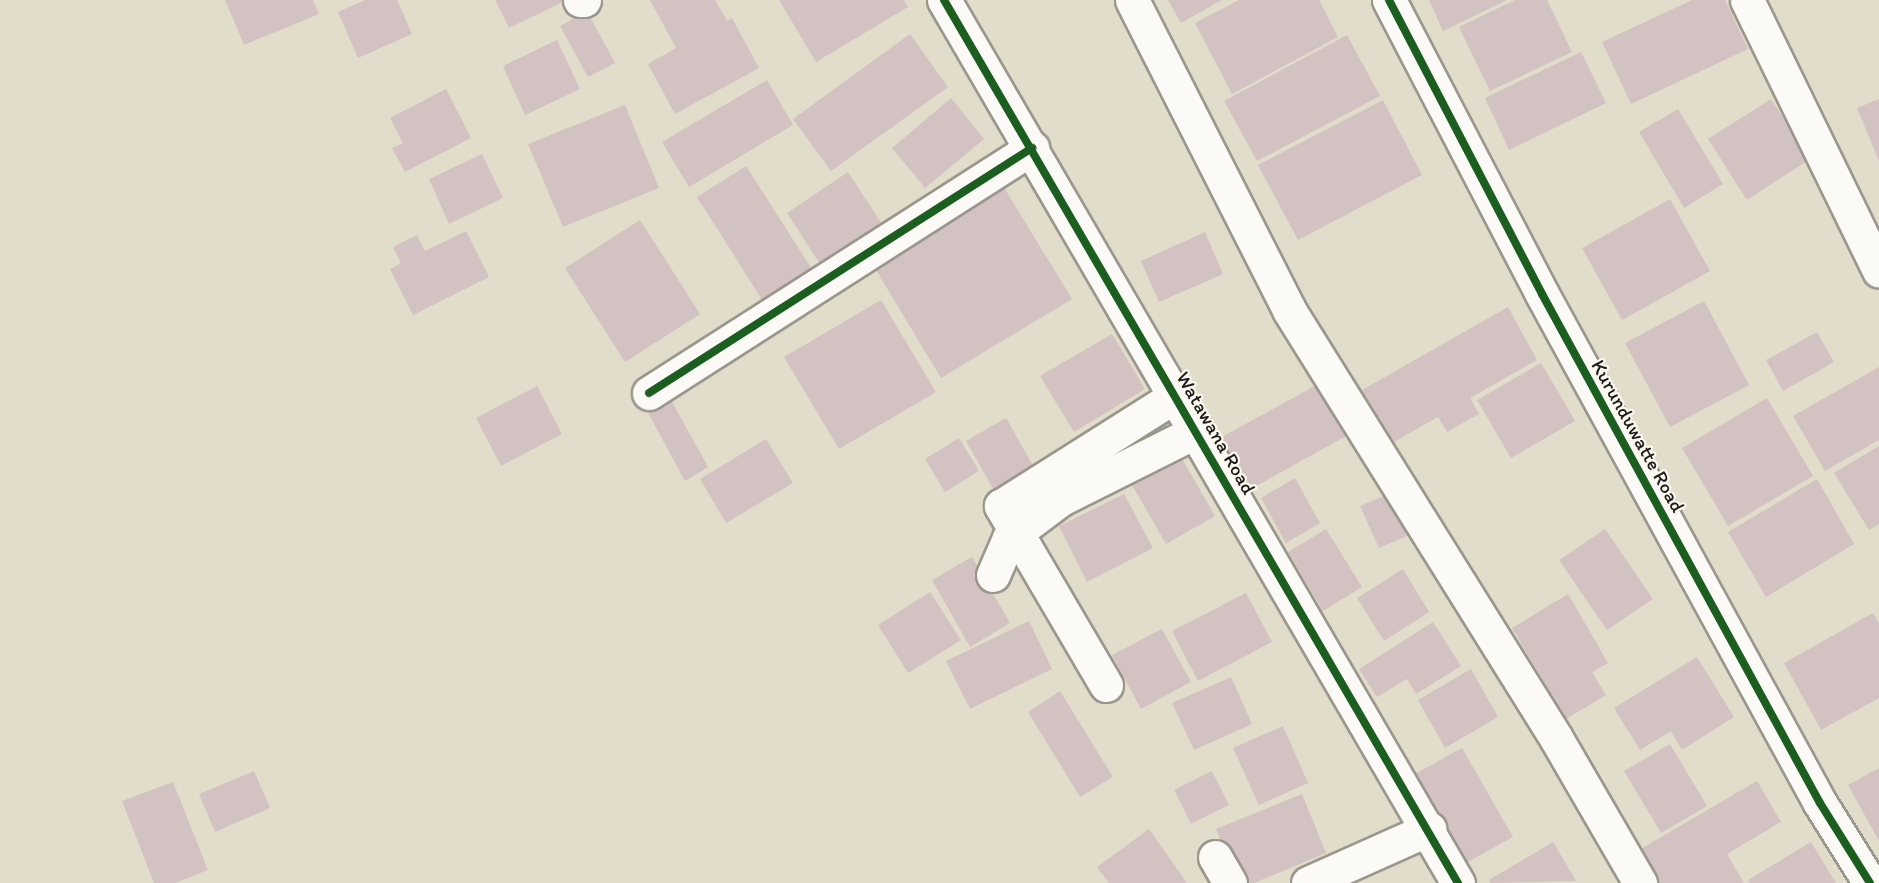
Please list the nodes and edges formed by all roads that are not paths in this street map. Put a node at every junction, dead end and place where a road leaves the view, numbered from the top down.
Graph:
1 (944, 0) edge
2 (1132, 0) edge
3 (1389, 0) edge
4 (1747, 0) edge
5 (1032, 148) junction
6 (1879, 271) edge
7 (648, 393) dead end
8 (1175, 396) junction
9 (1197, 431) junction
10 (1016, 532) junction
11 (993, 575) dead end
12 (1106, 684) dead end
13 (1429, 829) junction
14 (1308, 883) edge
15 (1458, 883) edge
16 (1640, 883) edge
17 (1870, 883) edge

1 - 5 street, Watawana Road
2 - 16 street
3 - 17 street, Kurunduwatte Road
4 - 6 street
5 - 7 street
5 - 8 street, Watawana Road
8 - 9 street, Watawana Road
8 - 10 street
9 - 10 street
9 - 13 street, Watawana Road
10 - 11 street
10 - 12 street
13 - 14 street
13 - 15 street, Watawana Road

